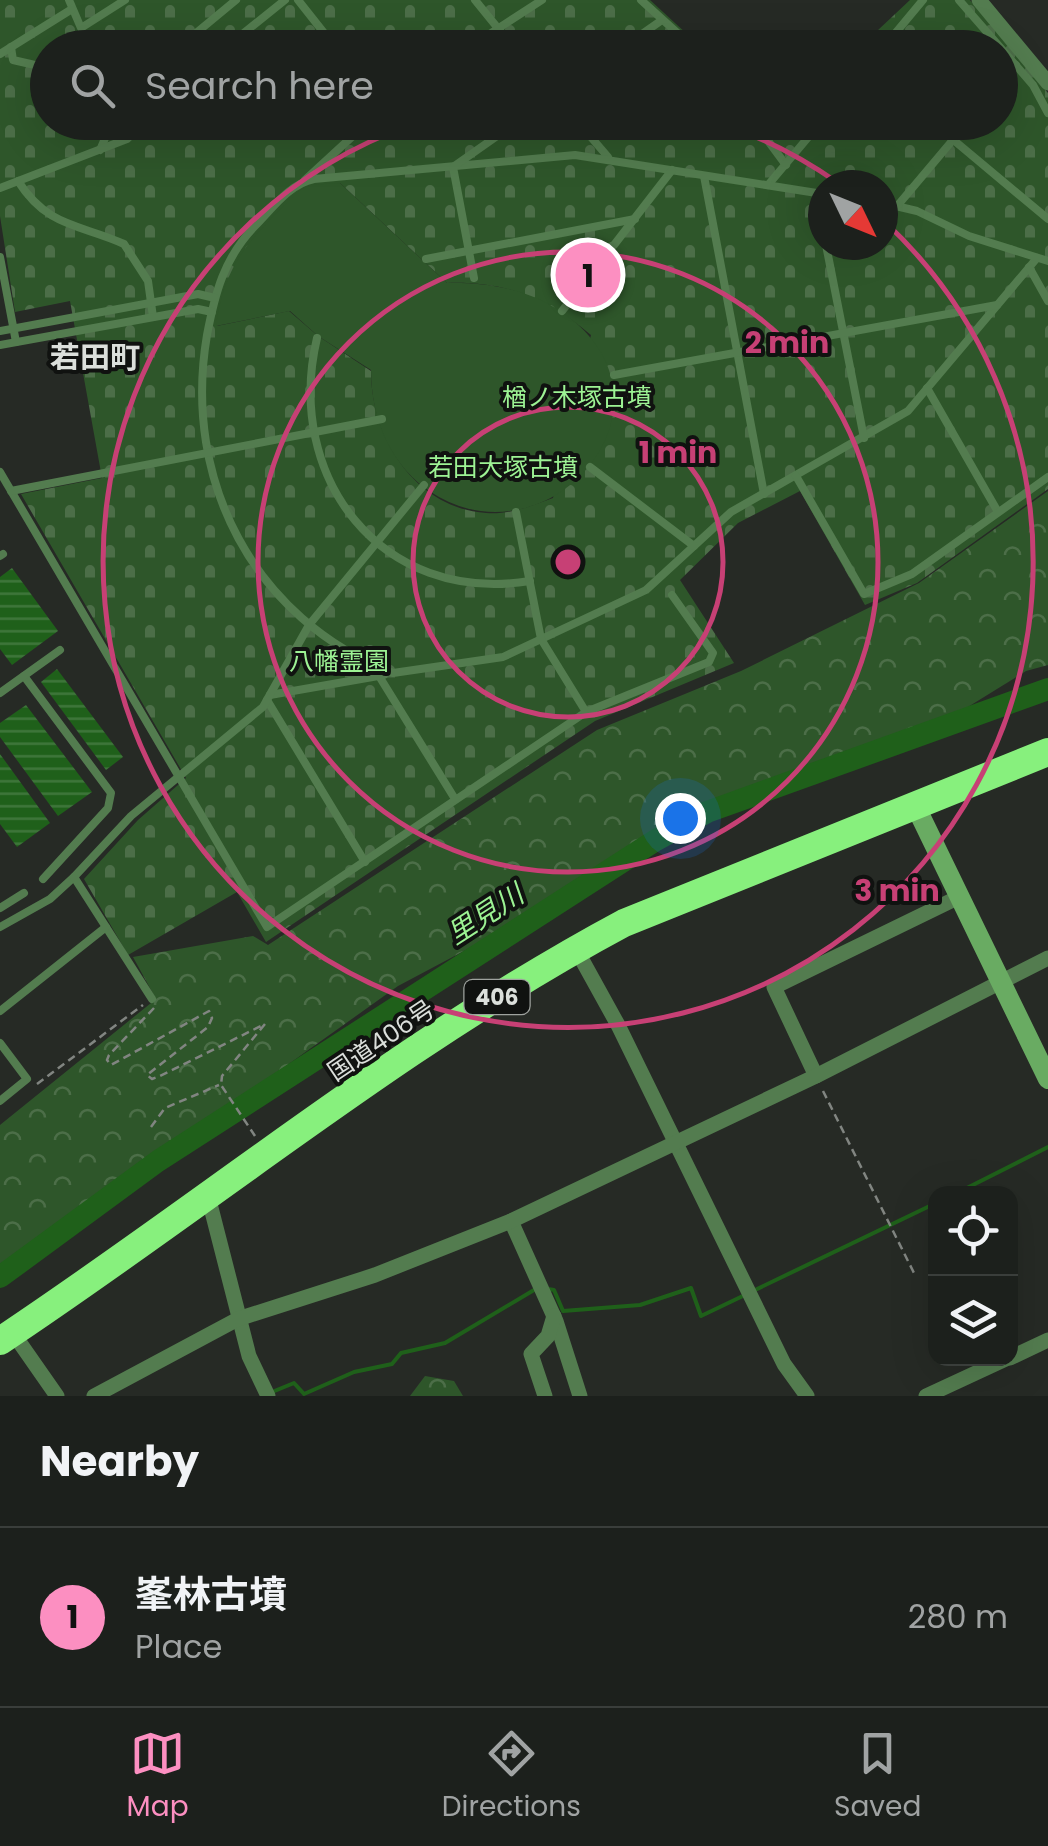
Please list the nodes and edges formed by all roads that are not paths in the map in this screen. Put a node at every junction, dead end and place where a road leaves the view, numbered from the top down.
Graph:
1 (125, 0) edge
2 (236, 0) edge
3 (286, 0) edge
4 (298, 0) edge
5 (475, 0) edge
6 (542, 0) edge
7 (642, 0) edge
8 (924, 0) edge
9 (959, 0) edge
10 (979, 0) edge
11 (71, 5) edge
12 (662, 20) junction
13 (497, 27) junction
14 (36, 30) edge
15 (200, 30) edge
16 (248, 30) edge
17 (322, 30) edge
18 (493, 30) edge
19 (499, 30) edge
20 (648, 30) edge
21 (673, 30) edge
22 (899, 30) edge
23 (985, 30) edge
24 (1004, 30) edge
25 (30, 34) edge
26 (12, 47) junction
27 (1018, 47) edge
28 (0, 54) edge
29 (30, 64) edge
30 (1018, 68) edge
31 (1048, 83) edge
32 (1048, 113) edge
33 (104, 140) edge
34 (127, 140) edge
35 (348, 140) edge
36 (491, 140) edge
37 (593, 140) edge
38 (767, 140) edge
39 (806, 140) edge
40 (953, 141) joint
41 (100, 150) junction
42 (608, 158) junction
43 (786, 165) junction
44 (453, 167) junction
45 (672, 170) junction
46 (704, 176) junction
47 (304, 181) junction
48 (18, 182) junction
49 (768, 186) junction
50 (0, 188) edge
51 (808, 191) edge
52 (898, 205) joint
53 (635, 219) junction
54 (1048, 219) edge
55 (468, 249) junction
56 (0, 257) edge
57 (426, 258) dead end
58 (1037, 258) junction
59 (829, 260) edge
60 (1048, 260) edge
61 (1029, 267) junction
62 (474, 278) dead end
63 (215, 298) junction
64 (1048, 302) edge
65 (152, 303) junction
66 (998, 304) junction
67 (562, 310) dead end
68 (212, 312) junction
69 (153, 317) junction
70 (13, 328) junction
71 (0, 330) edge
72 (842, 332) junction
73 (317, 338) dead end
74 (16, 342) junction
75 (0, 345) edge
76 (737, 352) junction
77 (614, 375) dead end
78 (927, 388) junction
79 (382, 419) dead end
80 (312, 432) junction
81 (864, 438) junction
82 (206, 452) junction
83 (590, 467) dead end
84 (0, 472) edge
85 (796, 476) junction
86 (1048, 478) edge
87 (424, 485) dead end
88 (12, 491) junction
89 (764, 494) junction
90 (516, 512) dead end
91 (998, 512) junction
92 (376, 543) junction
93 (694, 546) junction
94 (530, 581) junction
95 (672, 595) dead end
96 (309, 625) junction
97 (541, 639) junction
98 (60, 650) dead end
99 (393, 673) junction
100 (24, 676) junction
101 (380, 676) junction
102 (0, 693) edge
103 (268, 697) junction
104 (586, 712) junction
105 (1048, 752) edge
106 (176, 777) junction
107 (455, 799) junction
108 (916, 806) junction
109 (365, 862) junction
110 (74, 877) junction
111 (43, 879) dead end
112 (24, 893) dead end
113 (959, 897) junction
114 (0, 908) edge
115 (0, 926) edge
116 (106, 927) junction
117 (576, 949) junction
118 (1048, 958) edge
119 (1000, 981) junction
120 (152, 998) road end
121 (0, 1011) edge
122 (0, 1043) edge
123 (816, 1076) junction
124 (1048, 1079) edge
125 (0, 1101) edge
126 (675, 1144) junction
127 (208, 1196) junction
128 (512, 1220) junction
129 (554, 1316) junction
130 (238, 1320) junction
131 (6, 1337) edge
132 (1048, 1340) edge
133 (1018, 1354) edge
134 (992, 1366) edge
135 (57, 1396) edge
136 (94, 1396) edge
137 (268, 1396) edge
138 (545, 1396) edge
139 (580, 1396) edge
140 (807, 1396) edge
141 (926, 1396) edge

1 - 11 lane
2 - 15 lane
3 - 16 lane
4 - 17 lane
5 - 13 lane
6 - 13 lane
7 - 12 lane
8 - 22 lane
9 - 23 lane
10 - 24 street
11 - 14 lane
12 - 20 lane
12 - 21 lane
13 - 18 lane
13 - 19 lane
25 - 26 lane
26 - 28 lane
26 - 29 lane
27 - 31 street
30 - 32 lane
33 - 41 lane
34 - 41 lane
35 - 47 lane
36 - 44 lane
37 - 42 lane
38 - 43 lane
39 - 43 lane
40 - 52 lane
40 - 54 lane
41 - 48 lane
42 - 44 lane
42 - 45 lane
43 - 49 lane
44 - 47 lane
44 - 55 lane
45 - 46 lane
45 - 53 lane
46 - 49 lane
46 - 76 lane
47 - 63 lane
48 - 50 lane
48 - 65 lane
49 - 51 lane
52 - 58 lane
53 - 55 lane
53 - 67 lane
55 - 57 lane
55 - 62 lane
56 - 70 lane
58 - 60 lane
58 - 61 lane
59 - 72 lane
61 - 64 lane
61 - 66 lane
63 - 65 lane
63 - 68 lane
65 - 69 lane
65 - 70 lane
66 - 72 lane
66 - 78 lane
68 - 69 lane
68 - 82 lane
69 - 74 lane
70 - 71 lane
70 - 74 lane
72 - 76 lane
72 - 81 lane
73 - 80 lane
74 - 75 lane
76 - 77 lane
76 - 89 lane
78 - 81 lane
78 - 91 lane
79 - 80 lane
80 - 82 lane
80 - 92 lane
81 - 85 lane
82 - 88 lane
82 - 96 lane
83 - 93 lane
84 - 88 lane
85 - 89 lane
85 - 91 lane
86 - 91 lane
87 - 92 lane
88 - 106 lane
89 - 93 lane
90 - 94 lane
92 - 94 lane
92 - 96 lane
93 - 97 lane
94 - 97 lane
95 - 104 lane
96 - 99 lane
96 - 103 lane
97 - 99 lane
97 - 104 lane
98 - 100 lane
99 - 101 lane
100 - 102 lane
100 - 111 lane
101 - 103 lane
101 - 107 lane
103 - 106 lane
103 - 109 lane
104 - 107 lane
105 - 108 highway, 国道406号 / 406
106 - 109 lane
106 - 110 lane
107 - 109 lane
108 - 113 street
108 - 117 highway, 国道406号 / 406
110 - 115 lane
110 - 116 lane
112 - 114 lane
113 - 119 street
113 - 123 street
116 - 120 lane
116 - 121 lane
117 - 126 street
117 - 127 highway, 国道406号 / 406
118 - 119 street
119 - 123 street
119 - 124 street
122 - 125 lane
123 - 126 street
126 - 128 street
126 - 140 street
127 - 130 street
127 - 131 highway, 国道406号 / 406
128 - 129 street
128 - 130 street
129 - 138 street
129 - 139 street
130 - 136 street
130 - 137 street
131 - 135 street
132 - 133 street
134 - 141 street

